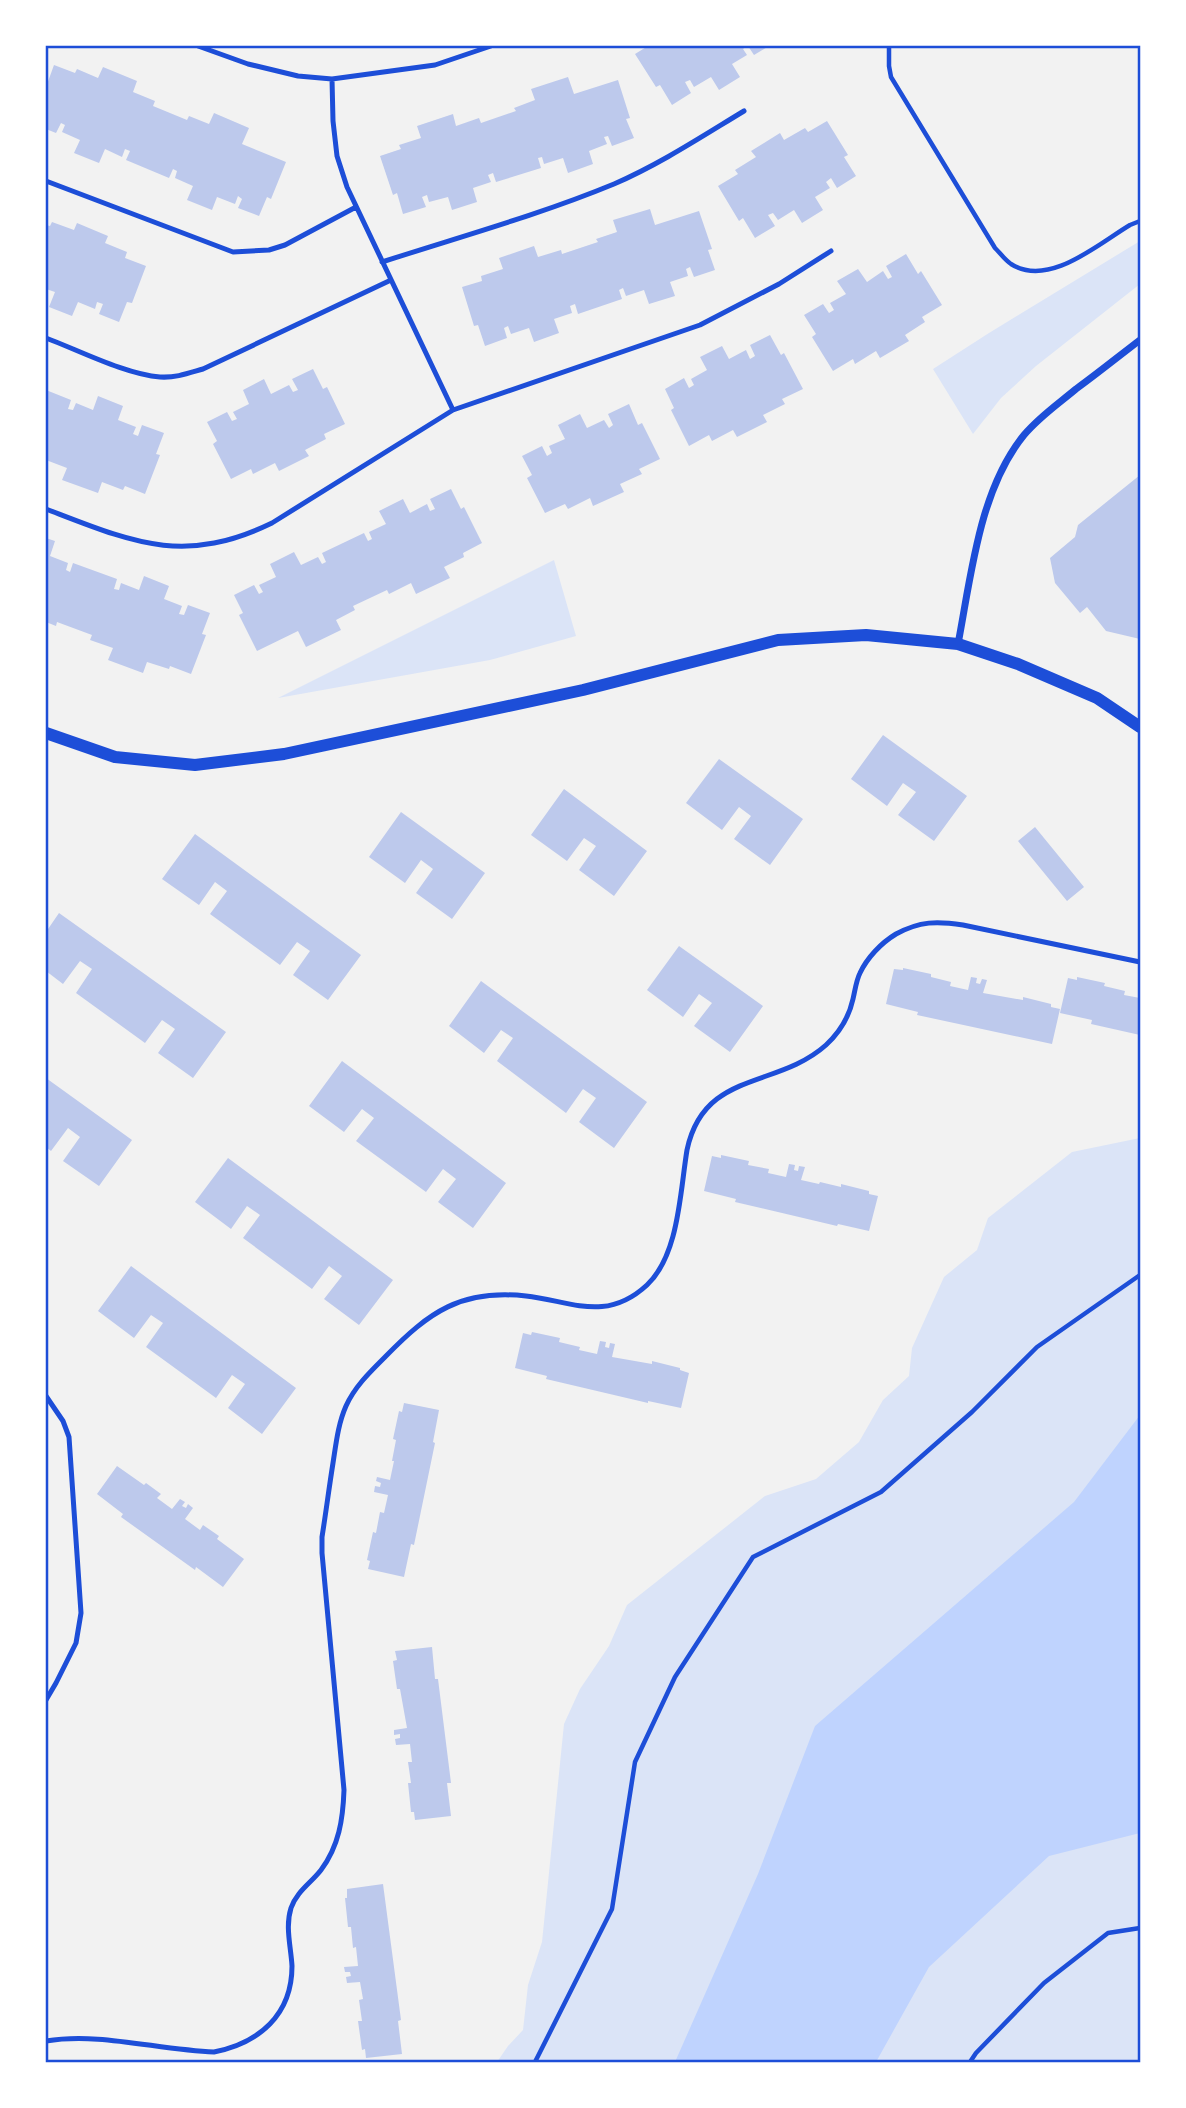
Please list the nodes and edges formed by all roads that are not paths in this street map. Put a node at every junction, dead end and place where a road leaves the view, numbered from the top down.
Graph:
1 (198, 46) edge
2 (491, 46) edge
3 (332, 79) junction
4 (744, 111) dead end
5 (46, 181) edge
6 (356, 207) junction
7 (831, 251) dead end
8 (382, 262) junction
9 (391, 280) junction
10 (46, 338) edge
11 (1140, 340) edge
12 (453, 410) junction
13 (46, 509) edge
14 (958, 644) junction
15 (1140, 727) edge
16 (46, 733) edge
17 (1140, 962) edge
18 (46, 1396) edge
19 (46, 1700) edge
20 (46, 2041) edge

1 - 3 lane
2 - 3 lane
3 - 6 lane
4 - 8 lane
5 - 6 lane
6 - 8 lane
7 - 12 lane
8 - 9 lane
9 - 10 lane
9 - 12 lane
11 - 14 street
12 - 13 lane
14 - 15 street
14 - 16 street
17 - 20 lane
18 - 19 lane

